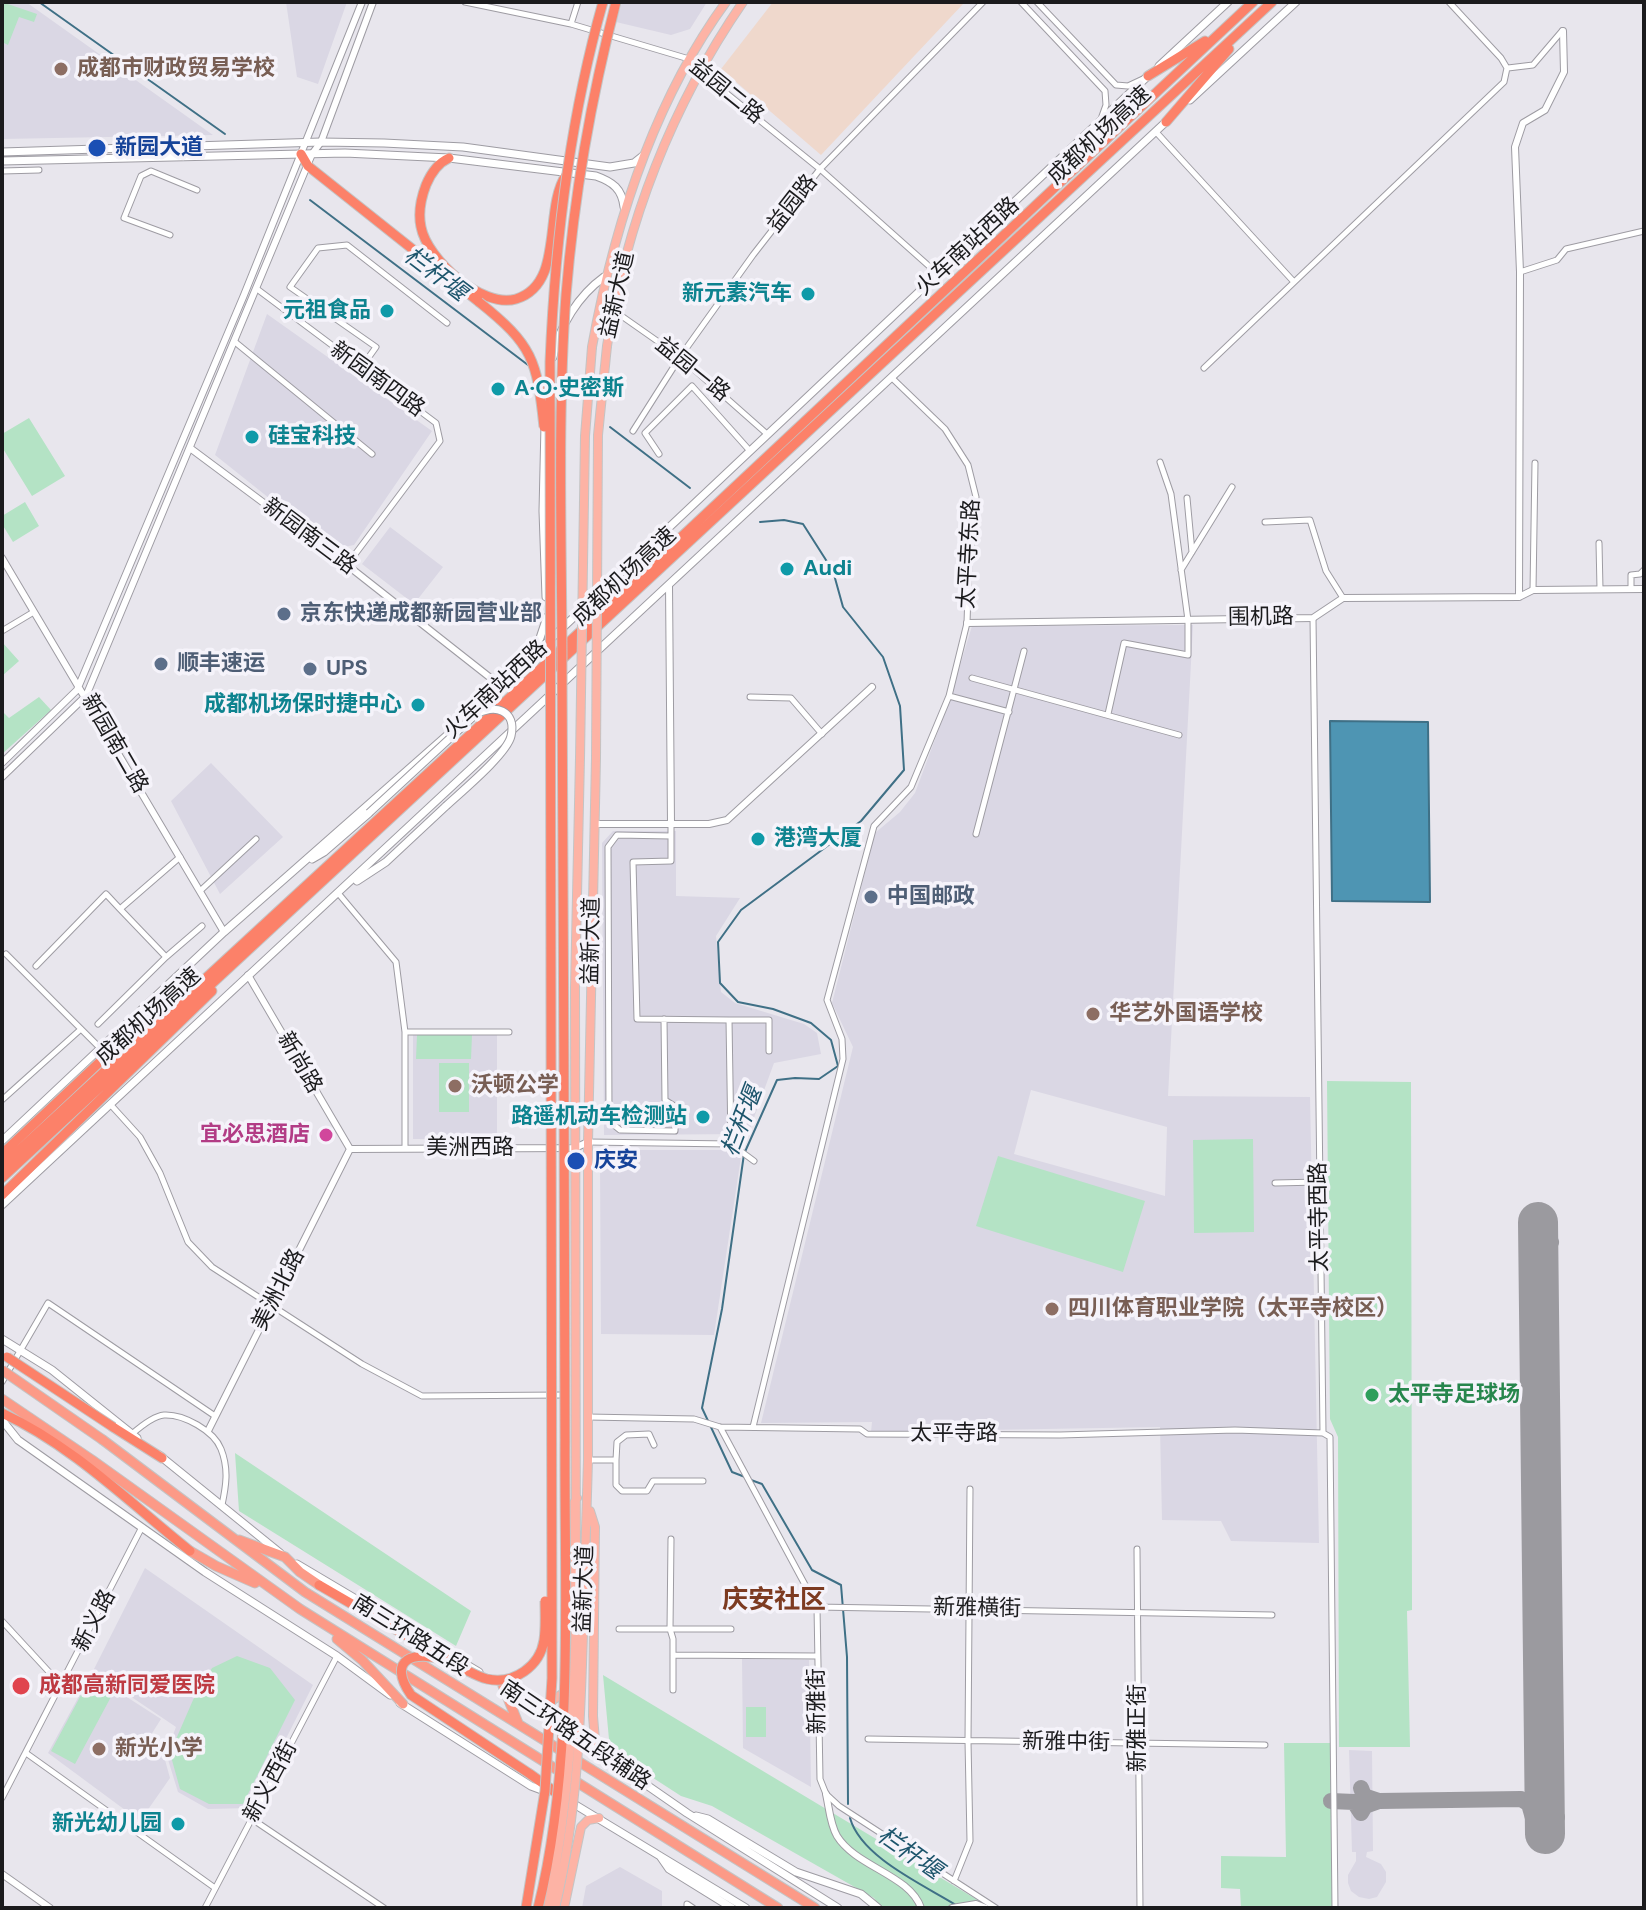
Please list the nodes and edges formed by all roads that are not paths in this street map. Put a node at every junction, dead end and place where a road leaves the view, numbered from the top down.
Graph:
1 (362, 2) edge
2 (373, 2) edge
3 (465, 2) edge
4 (578, 2) edge
5 (603, 2) edge
6 (616, 2) edge
7 (726, 2) edge
8 (743, 2) edge
9 (983, 2) edge
10 (1021, 2) edge
11 (1037, 2) edge
12 (1228, 2) edge
13 (1253, 2) edge
14 (1272, 2) edge
15 (1296, 2) edge
16 (1449, 2) edge
17 (1258, 14) junction
18 (571, 24) junction
19 (1221, 31) junction
20 (1563, 31) joint
21 (689, 59) junction
22 (1507, 68) junction
23 (700, 72) junction
24 (1148, 76) junction
25 (1166, 122) junction
26 (1100, 123) junction
27 (1156, 132) junction
28 (321, 142) junction
29 (306, 143) junction
30 (2, 152) edge
31 (646, 153) junction
32 (307, 154) junction
33 (449, 158) junction
34 (2, 161) edge
35 (308, 166) junction
36 (820, 169) junction
37 (39, 170) dead end
38 (2, 171) edge
39 (568, 172) junction
40 (197, 190) dead end
41 (624, 210) junction
42 (1644, 231) edge
43 (170, 235) dead end
44 (1520, 272) junction
45 (939, 275) junction
46 (604, 277) junction
47 (1294, 282) junction
48 (257, 289) junction
49 (482, 299) junction
50 (613, 310) junction
51 (447, 323) dead end
52 (235, 342) junction
53 (680, 357) junction
54 (361, 368) junction
55 (1204, 368) dead end
56 (703, 377) junction
57 (892, 378) junction
58 (692, 386) junction
59 (633, 431) dead end
60 (769, 435) junction
61 (190, 448) junction
62 (750, 451) junction
63 (372, 454) dead end
64 (659, 454) dead end
65 (1160, 462) dead end
66 (1535, 463) dead end
67 (549, 469) junction
68 (1232, 487) dead end
69 (1187, 498) dead end
70 (1265, 522) dead end
71 (1599, 543) dead end
72 (1192, 553) junction
73 (2, 558) edge
74 (347, 565) junction
75 (1644, 570) edge
76 (1180, 571) junction
77 (669, 585) junction
78 (1600, 589) junction
79 (1631, 589) junction
80 (1644, 589) edge
81 (1533, 590) junction
82 (1519, 597) junction
83 (1343, 598) junction
84 (32, 613) junction
85 (1313, 618) junction
86 (1188, 620) junction
87 (967, 623) junction
88 (2, 631) edge
89 (1024, 651) dead end
90 (521, 669) junction
91 (972, 678) dead end
92 (79, 685) junction
93 (502, 687) junction
94 (872, 687) dead end
95 (1016, 690) junction
96 (86, 696) junction
97 (949, 696) junction
98 (750, 697) dead end
99 (1009, 712) junction
100 (1108, 714) junction
101 (822, 735) junction
102 (1179, 735) dead end
103 (2, 763) edge
104 (2, 777) edge
105 (420, 786) junction
106 (594, 824) junction
107 (671, 824) junction
108 (976, 834) dead end
109 (671, 836) junction
110 (256, 839) dead end
111 (180, 857) junction
112 (298, 867) junction
113 (200, 891) junction
114 (338, 893) junction
115 (120, 909) junction
116 (202, 926) dead end
117 (224, 932) junction
118 (255, 945) junction
119 (6, 954) dead end
120 (166, 957) junction
121 (36, 966) dead end
122 (248, 975) junction
123 (199, 984) junction
124 (664, 1019) junction
125 (729, 1020) junction
126 (98, 1024) dead end
127 (81, 1029) junction
128 (405, 1032) junction
129 (509, 1032) dead end
130 (99, 1047) junction
131 (769, 1051) dead end
132 (2, 1100) edge
133 (110, 1104) junction
134 (2, 1141) edge
135 (588, 1142) junction
136 (731, 1144) junction
137 (405, 1148) junction
138 (575, 1148) junction
139 (350, 1149) junction
140 (2, 1154) edge
141 (754, 1161) dead end
142 (2, 1166) edge
143 (2, 1178) edge
144 (1319, 1182) junction
145 (1275, 1183) dead end
146 (2, 1195) edge
147 (2, 1205) edge
148 (272, 1304) junction
149 (2, 1339) edge
150 (19, 1350) junction
151 (2, 1354) edge
152 (2, 1370) edge
153 (2, 1382) edge
154 (577, 1395) junction
155 (2, 1399) edge
156 (2, 1413) edge
157 (215, 1416) junction
158 (588, 1417) junction
159 (2, 1420) edge
160 (717, 1426) junction
161 (753, 1427) junction
162 (208, 1431) junction
163 (1323, 1433) junction
164 (132, 1434) junction
165 (654, 1445) dead end
166 (162, 1458) junction
167 (588, 1460) junction
168 (616, 1460) junction
169 (703, 1481) dead end
170 (970, 1489) dead end
171 (582, 1498) junction
172 (222, 1505) junction
173 (142, 1527) junction
174 (226, 1535) junction
175 (671, 1539) dead end
176 (1137, 1549) dead end
177 (285, 1557) junction
178 (551, 1582) junction
179 (268, 1589) junction
180 (580, 1598) junction
181 (817, 1607) junction
182 (300, 1609) junction
183 (969, 1609) junction
184 (1138, 1612) junction
185 (1272, 1615) dead end
186 (2, 1621) edge
187 (619, 1629) dead end
188 (670, 1629) junction
189 (731, 1629) dead end
190 (673, 1655) junction
191 (337, 1656) junction
192 (817, 1656) junction
193 (447, 1661) junction
194 (62, 1686) junction
195 (503, 1686) junction
196 (673, 1690) dead end
197 (531, 1703) junction
198 (403, 1704) junction
199 (518, 1723) junction
200 (868, 1739) dead end
201 (968, 1741) junction
202 (1138, 1744) junction
203 (1265, 1745) dead end
204 (26, 1753) junction
205 (612, 1763) junction
206 (826, 1794) junction
207 (562, 1797) junction
208 (2, 1798) edge
209 (687, 1813) junction
210 (599, 1818) junction
211 (252, 1819) junction
212 (656, 1852) junction
213 (2, 1874) edge
214 (954, 1881) junction
215 (215, 1888) junction
216 (50, 1908) edge
217 (205, 1908) edge
218 (384, 1908) edge
219 (526, 1908) edge
220 (538, 1908) edge
221 (548, 1908) edge
222 (555, 1908) edge
223 (564, 1908) edge
224 (687, 1908) edge
225 (693, 1908) edge
226 (732, 1908) edge
227 (746, 1908) edge
228 (778, 1908) edge
229 (815, 1908) edge
230 (838, 1908) edge
231 (878, 1908) edge
232 (921, 1908) edge
233 (952, 1908) edge
234 (986, 1908) edge
235 (996, 1908) edge
236 (1140, 1908) edge
237 (1335, 1908) edge

1 - 29 street
2 - 28 street
3 - 18 street, 益园二路
4 - 18 street
5 - 39 highway, bridge
6 - 220 highway, bridge
7 - 21 main road, 益新大道
8 - 23 main road, 益新大道
9 - 36 street, 益园路
10 - 26 street
11 - 24 street
12 - 24 main road, 火车南站西路
13 - 19 highway, 成都机场高速
14 - 17 highway, 成都机场高速
15 - 25 main road
16 - 22 street
17 - 25 highway
17 - 105 highway, 成都机场高速
18 - 21 street, 益园二路
19 - 24 highway
19 - 105 highway, 成都机场高速
20 - 22 street
20 - 44 street
21 - 23 street, 益园二路
21 - 31 main road, 益新大道
22 - 47 street
23 - 36 street, 益园二路
23 - 50 main road, 益新大道
24 - 26 main road, 火车南站西路
25 - 27 main road
26 - 45 main road, 火车南站西路
27 - 47 street
27 - 57 main road
28 - 29 main road
28 - 31 main road
28 - 32 street
29 - 30 main road
29 - 32 street
31 - 41 main road, 益新大道
32 - 33 main road
32 - 34 main road
32 - 35 highway
32 - 92 street
33 - 41 main road
33 - 49 highway
35 - 48 street
35 - 49 highway
36 - 45 street, 益园二路
36 - 53 street, 益园路
37 - 38 street
39 - 49 highway
39 - 67 highway, bridge
40 - 43 street
41 - 46 main road, 益新大道
42 - 44 street
44 - 82 street
45 - 60 main road, 火车南站西路
46 - 90 main road
46 - 138 main road, 益新大道, bridge
47 - 55 street
48 - 52 street
48 - 54 street, 新园南四路
49 - 67 highway, bridge
50 - 53 street, 益园一路
50 - 106 main road, 益新大道, bridge
51 - 54 street
52 - 61 street
52 - 63 street
53 - 56 street, 益园一路
53 - 59 street, 益园路
54 - 74 street, 新园南四路
56 - 58 street
56 - 60 street, 益园一路
57 - 77 main road
57 - 87 street, 太平寺东路
58 - 62 street
58 - 64 street
60 - 62 main road, 火车南站西路
61 - 74 street, 新园南三路
61 - 96 street
62 - 90 main road, 火车南站西路
65 - 76 street
66 - 81 street
67 - 178 highway, bridge
68 - 72 street
69 - 72 street
70 - 83 street
71 - 78 street
72 - 76 street
73 - 84 street, 新园南二路
74 - 93 street, 新园南三路
75 - 79 street
76 - 86 street
77 - 107 street
77 - 114 main road
78 - 79 street
78 - 81 street
79 - 80 street
81 - 82 street
82 - 83 street
83 - 85 street, 围机路
84 - 88 street
84 - 92 street, 新园南二路
85 - 86 street, 围机路
85 - 144 street, 太平寺西路
86 - 87 street, 围机路
86 - 100 street
87 - 97 street, 太平寺东路
89 - 95 street
90 - 93 main road, 火车南站西路
91 - 95 street
92 - 96 street, 新园南二路
92 - 103 street
93 - 112 main road, 火车南站西路
94 - 101 street
95 - 99 street
95 - 100 street
96 - 104 street
96 - 111 street, 新园南二路
97 - 99 street
97 - 161 street, 太平寺东路
98 - 101 street
99 - 108 street
100 - 102 street
101 - 107 street
105 - 118 highway, 成都机场高速
105 - 123 highway, 成都机场高速
106 - 107 street
106 - 135 main road, 益新大道
107 - 109 street
109 - 124 street
109 - 124 street
110 - 113 street
111 - 113 street, 新园南二路
111 - 115 street
112 - 114 main road, bridge
112 - 117 main road, 火车南站西路
113 - 117 street, 新园南二路
114 - 122 main road
114 - 128 street
115 - 120 street
115 - 121 street
116 - 120 street
117 - 130 main road, 火车南站西路
118 - 143 highway, 成都机场高速
118 - 146 highway
119 - 127 street
120 - 126 street
122 - 133 main road
122 - 139 street, 新尚路
123 - 140 highway
123 - 142 highway, 成都机场高速
124 - 125 street
125 - 131 street
125 - 136 street
127 - 130 street
127 - 132 street
128 - 129 street
128 - 137 street
130 - 134 main road, 火车南站西路
133 - 147 main road
133 - 148 street
135 - 136 street
135 - 138 street, 美洲西路
135 - 158 main road, 益新大道
136 - 141 street
137 - 138 street, 美洲西路
137 - 139 street, 美洲西路
138 - 154 main road, 益新大道
139 - 148 street, 美洲北路
144 - 145 street
144 - 163 street, 太平寺西路
148 - 154 street
148 - 157 street, 美洲北路
149 - 150 main road, 南三环路五段辅路
150 - 153 street
150 - 157 street
150 - 164 main road, 南三环路五段辅路
151 - 166 highway, bridge
152 - 174 highway, 南三环路五段, bridge
154 - 171 main road, 益新大道
155 - 179 highway, 南三环路五段
156 - 179 highway
157 - 162 street, 美洲北路
158 - 160 street, 太平寺路
158 - 167 main road, 益新大道
159 - 173 main road
160 - 161 street, 太平寺路
160 - 181 street, 新雅街
161 - 163 street, 太平寺路
162 - 164 street
162 - 172 street
163 - 237 street, 太平寺西路
164 - 166 main road, 南三环路五段辅路
165 - 168 street
166 - 172 main road, 南三环路五段辅路
167 - 168 street
167 - 171 main road, 益新大道
168 - 169 street
170 - 183 street
171 - 180 main road, 益新大道
171 - 197 main road
171 - 205 main road
172 - 177 main road, 南三环路五段辅路
173 - 191 main road
173 - 194 street, 新义路
174 - 177 highway
174 - 199 highway, 南三环路五段
175 - 188 street
176 - 184 street, 新雅正街
177 - 193 highway
177 - 195 main road, 南三环路五段辅路
178 - 193 highway, bridge
178 - 219 highway, bridge
179 - 182 highway, 南三环路五段
180 - 221 main road, 益新大道, bridge
180 - 222 main road, 益新大道, bridge
181 - 183 street, 新雅横街
181 - 192 street, 新雅街
182 - 198 highway
182 - 228 highway, 南三环路五段
183 - 184 street, 新雅横街
183 - 201 street
184 - 185 street, 新雅横街
184 - 202 street, 新雅正街
186 - 194 street
187 - 188 street
188 - 189 street
188 - 190 street
190 - 192 street
190 - 196 street
191 - 198 main road
191 - 211 street, 新义西街
192 - 206 street, 新雅街
193 - 207 highway, bridge
194 - 204 street, 新义路
195 - 197 main road, 南三环路五段辅路
195 - 199 highway
197 - 205 main road, 南三环路五段辅路
198 - 207 main road
199 - 229 highway, 南三环路五段
200 - 201 street, 新雅中街
201 - 202 street, 新雅中街
201 - 214 street
202 - 203 street, 新雅中街
202 - 236 street, 新雅正街
204 - 208 street, 新义路
204 - 215 street
205 - 209 main road, 南三环路五段辅路
206 - 214 street
206 - 232 street
207 - 210 main road
209 - 230 main road, 南三环路五段辅路
209 - 231 main road
210 - 212 main road
210 - 223 main road
211 - 215 street, 新义西街
211 - 218 street
212 - 226 main road
212 - 227 main road
213 - 216 street
214 - 235 street
215 - 217 street, 新义西街
224 - 225 street
233 - 234 street

